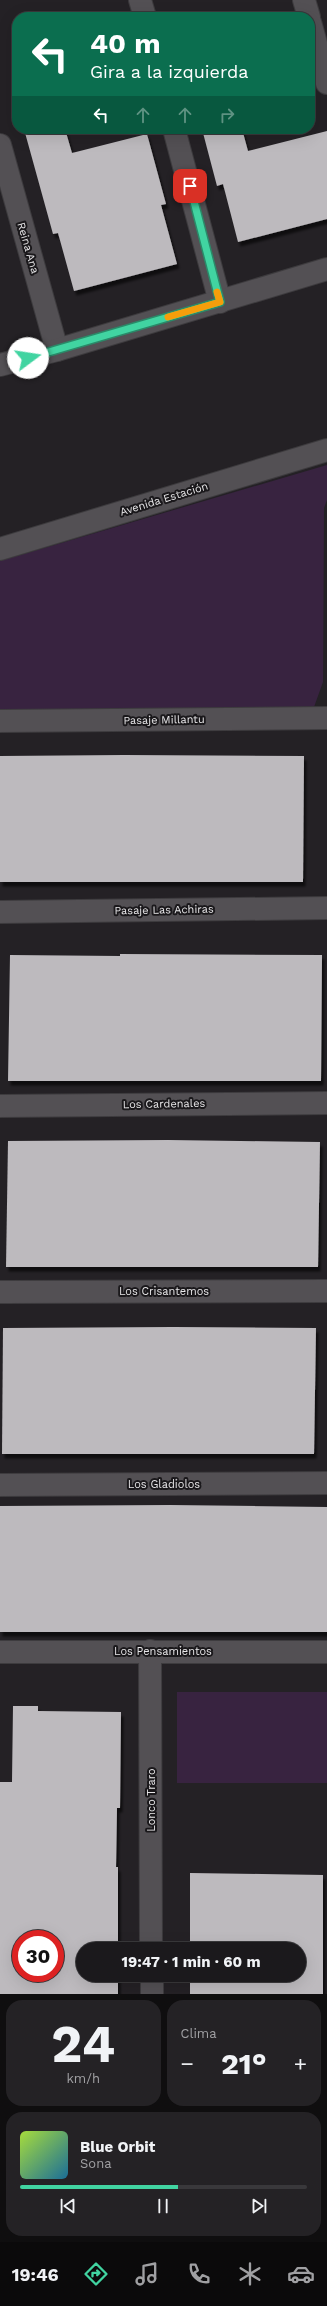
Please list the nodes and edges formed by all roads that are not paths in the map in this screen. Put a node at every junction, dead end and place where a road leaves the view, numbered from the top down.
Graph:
1 (140, 0) edge
2 (304, 0) edge
3 (144, 12) edge
4 (308, 12) edge
5 (315, 40) edge
6 (327, 83) edge
7 (175, 134) edge
8 (1, 156) edge
9 (327, 269) edge
10 (220, 302) junction
11 (57, 350) junction
12 (0, 365) edge
13 (327, 450) edge
14 (0, 549) edge
15 (327, 718) edge
16 (0, 722) edge
17 (327, 908) edge
18 (0, 912) edge
19 (327, 1103) edge
20 (0, 1106) edge
21 (327, 1291) edge
22 (0, 1292) edge
23 (327, 1483) edge
24 (0, 1485) edge
25 (150, 1651) junction
26 (0, 1652) edge
27 (327, 1652) edge
28 (151, 1942) edge
29 (152, 1982) edge
30 (152, 1994) edge

1 - 3 street
2 - 4 street
5 - 6 street
7 - 10 street
8 - 11 street, Reina Ana
9 - 10 street
10 - 11 street
11 - 12 street
13 - 14 street, Avenida Estación
15 - 16 street, Pasaje Millantu
17 - 18 street, Pasaje Las Achiras
19 - 20 street, Los Cardenales
21 - 22 street, Los Crisantemos
23 - 24 street, Los Gladiolos
25 - 26 street, Los Pensamientos
25 - 27 street, Los Pensamientos
25 - 28 street, Lonco Traro
29 - 30 street

